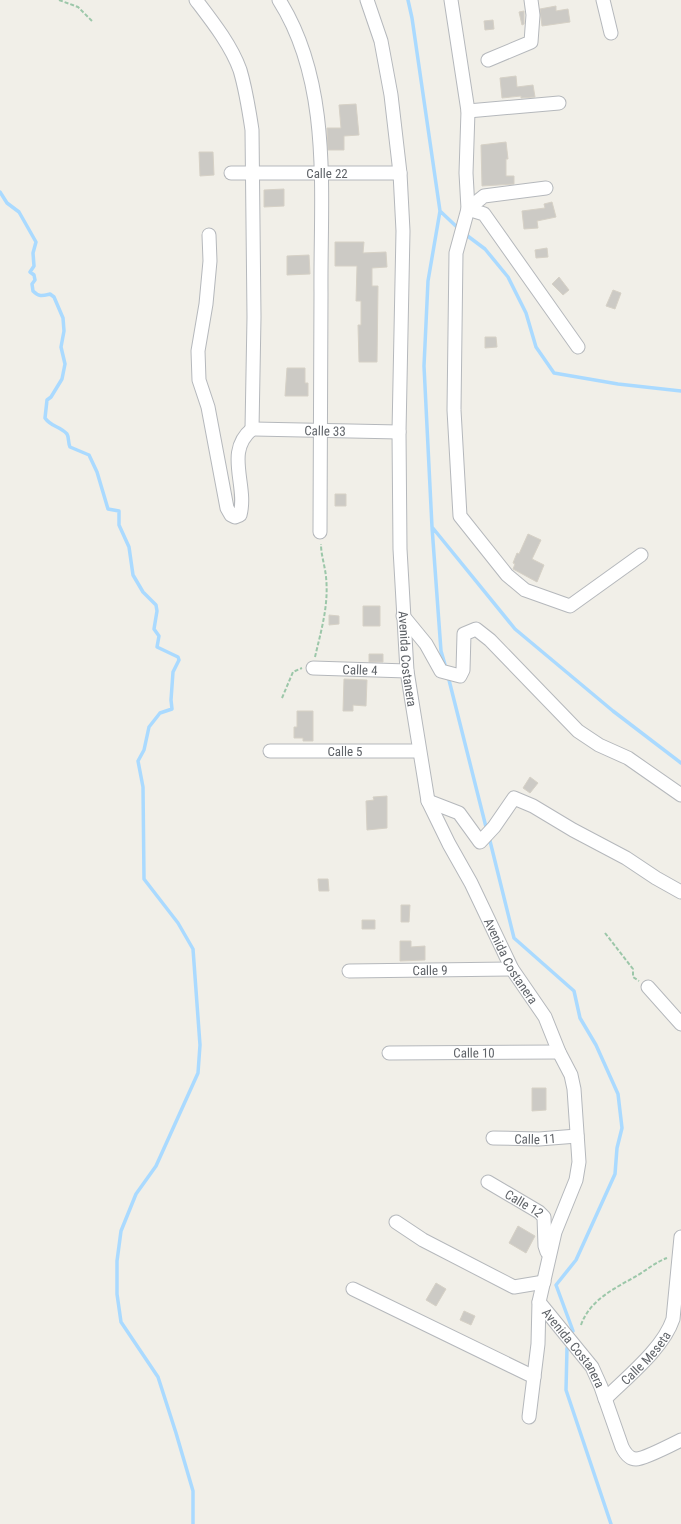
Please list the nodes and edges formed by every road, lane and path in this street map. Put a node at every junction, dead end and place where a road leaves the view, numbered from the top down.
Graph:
1 (59, 0) edge
2 (196, 0) edge
3 (279, 0) edge
4 (366, 0) edge
5 (451, 0) edge
6 (531, 0) edge
7 (603, 0) edge
8 (93, 22) dead end
9 (611, 33) dead end
10 (488, 60) dead end
11 (559, 103) dead end
12 (468, 111) junction
13 (231, 173) dead end
14 (254, 173) junction
15 (320, 173) junction
16 (400, 173) junction
17 (546, 188) dead end
18 (468, 209) junction
19 (209, 235) dead end
20 (578, 347) dead end
21 (252, 429) junction
22 (321, 429) junction
23 (399, 432) junction
24 (320, 532) joint
25 (642, 554) dead end
26 (403, 616) junction
27 (314, 668) junction
28 (407, 671) junction
29 (282, 698) dead end
30 (270, 751) dead end
31 (419, 751) junction
32 (681, 795) edge
33 (428, 801) junction
34 (681, 892) edge
35 (605, 933) dead end
36 (512, 969) junction
37 (349, 971) dead end
38 (648, 987) joint
39 (681, 1024) edge
40 (559, 1052) junction
41 (389, 1053) dead end
42 (577, 1136) junction
43 (493, 1138) dead end
44 (488, 1182) dead end
45 (396, 1222) dead end
46 (681, 1237) edge
47 (679, 1252) junction
48 (549, 1257) junction
49 (544, 1282) junction
50 (353, 1289) dead end
51 (539, 1302) junction
52 (581, 1324) dead end
53 (534, 1377) junction
54 (605, 1399) junction
55 (529, 1417) dead end
56 (681, 1440) edge

1 - 8 path
2 - 14 street
3 - 15 street
4 - 16 street, Avenida Costanera
5 - 12 street
6 - 10 street
7 - 9 street
11 - 12 street
12 - 18 street
13 - 14 street, Calle 22
14 - 15 street, Calle 22
14 - 21 street
15 - 16 street, Calle 22
15 - 22 street
16 - 23 street, Avenida Costanera
17 - 18 street
18 - 20 street
18 - 25 street
19 - 21 street
21 - 22 street, Calle 33
22 - 23 street, Calle 33
22 - 24 street
23 - 26 street, Avenida Costanera
24 - 27 path
26 - 28 street, Avenida Costanera
26 - 32 street
27 - 28 street, Calle 4
27 - 29 path
28 - 31 street, Avenida Costanera
30 - 31 street, Calle 5
31 - 33 street, Avenida Costanera
33 - 34 street
33 - 36 street, Avenida Costanera
35 - 38 path
36 - 37 street, Calle 9
36 - 40 street, Avenida Costanera
38 - 39 street
40 - 41 street, Calle 10
40 - 42 street, Avenida Costanera
42 - 43 street, Calle 11
42 - 48 street, Avenida Costanera
44 - 48 street, Calle 12
45 - 49 street
46 - 47 street, Calle Meseta
47 - 52 path
47 - 54 street, Calle Meseta
48 - 49 street, Avenida Costanera
49 - 51 street, Avenida Costanera
50 - 53 street
51 - 53 street
51 - 54 street, Avenida Costanera
53 - 55 street
54 - 56 street, Avenida Costanera

